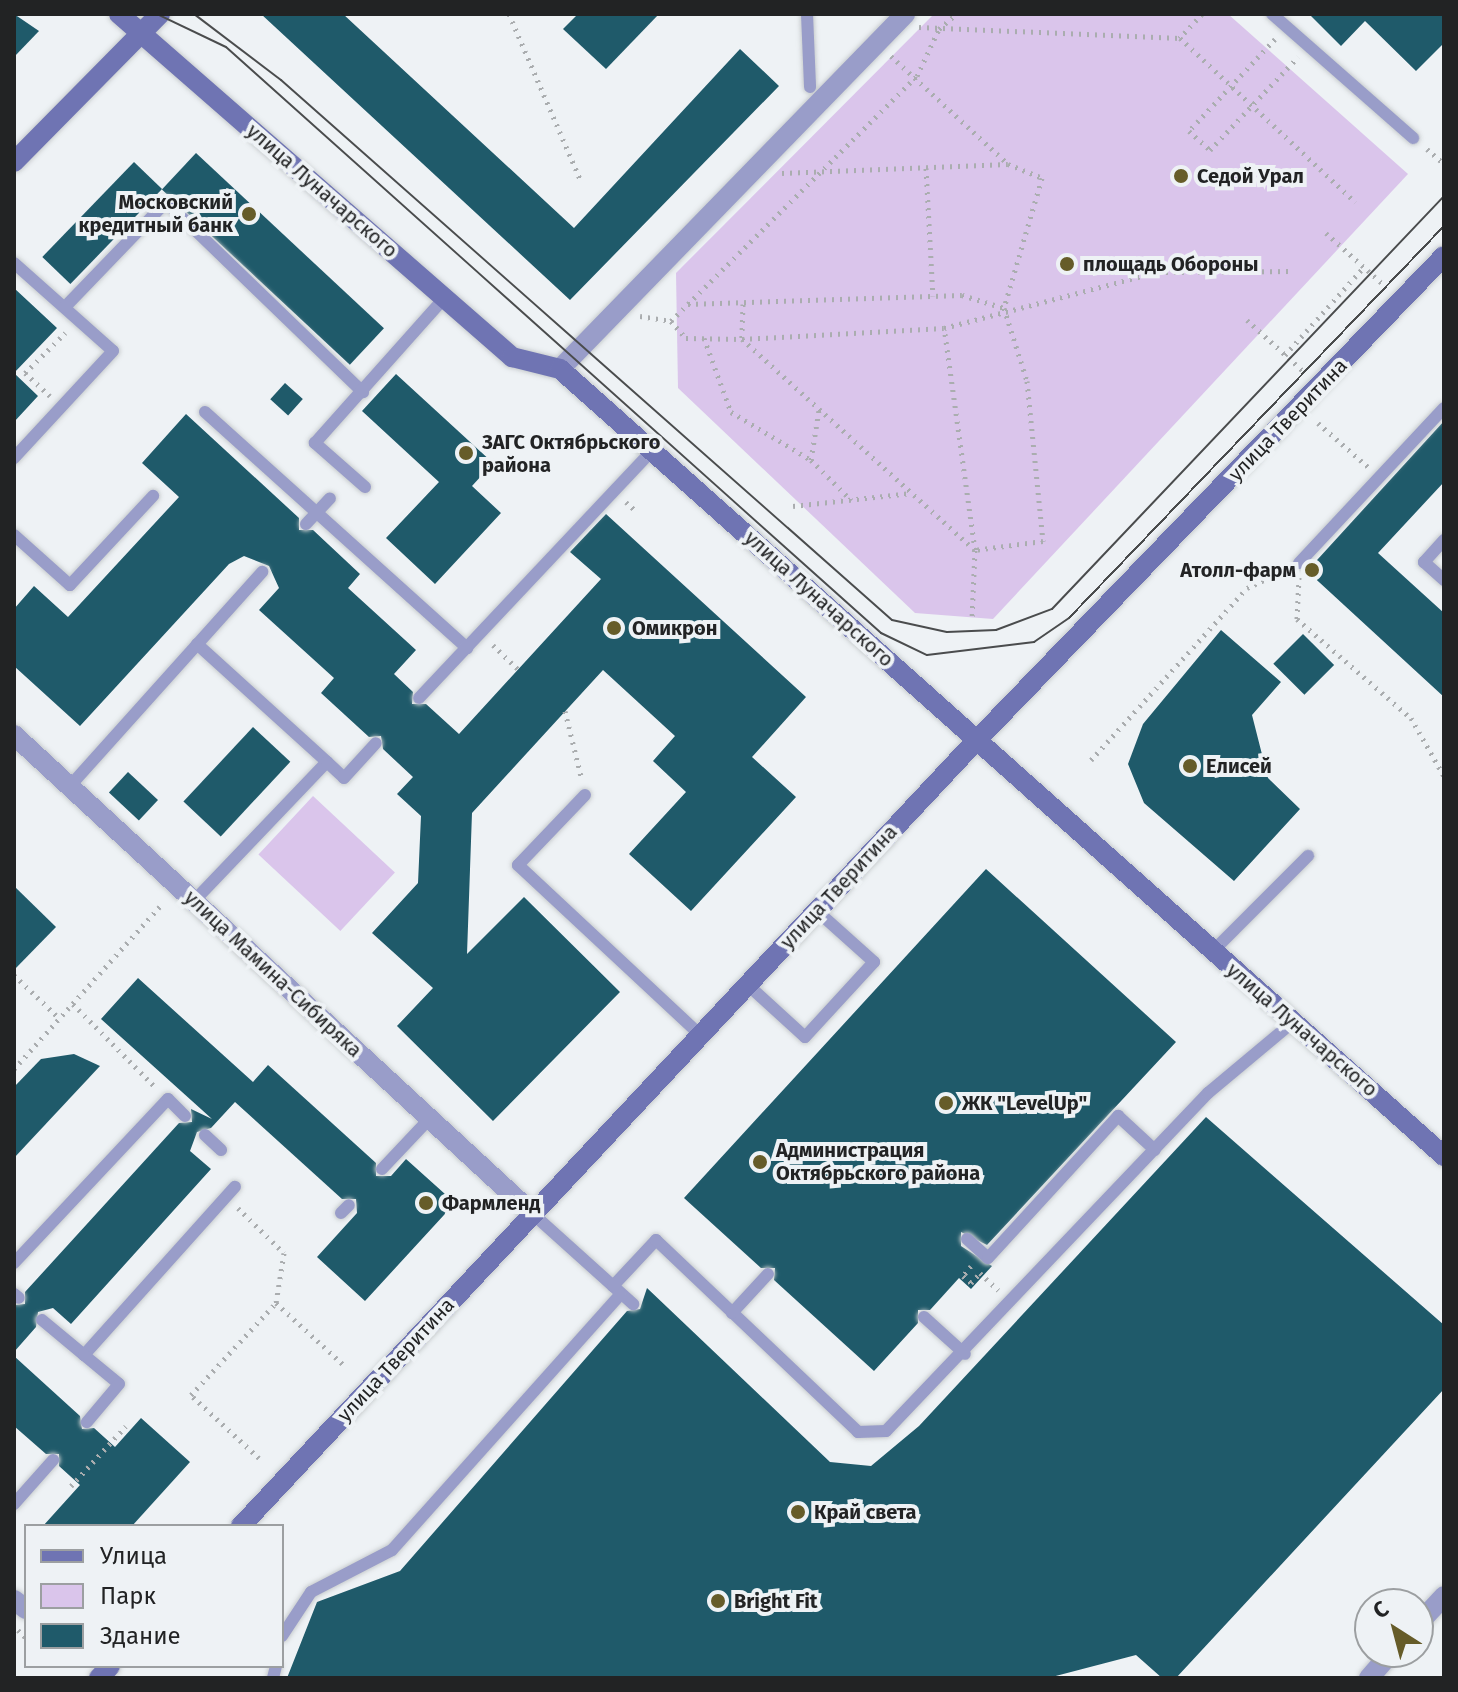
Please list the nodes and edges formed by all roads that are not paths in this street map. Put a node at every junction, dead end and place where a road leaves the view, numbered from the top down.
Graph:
1 (119, 14) edge
2 (159, 14) edge
3 (807, 14) edge
4 (1272, 14) edge
5 (900, 20) edge
6 (140, 33) junction
7 (179, 67) junction
8 (810, 87) dead end
9 (1413, 138) dead end
10 (14, 162) edge
11 (1444, 256) edge
12 (14, 263) edge
13 (445, 297) junction
14 (65, 307) junction
15 (560, 369) junction
16 (363, 392) junction
17 (1444, 408) edge
18 (205, 412) dead end
19 (653, 450) junction
20 (14, 458) edge
21 (365, 487) dead end
22 (153, 496) dead end
23 (330, 498) dead end
24 (316, 513) junction
25 (306, 524) dead end
26 (14, 535) edge
27 (1444, 540) edge
28 (1299, 563) road end
29 (262, 572) dead end
30 (1444, 580) edge
31 (197, 644) junction
32 (467, 648) junction
33 (419, 698) dead end
34 (14, 735) edge
35 (975, 742) junction
36 (376, 743) dead end
37 (327, 762) junction
38 (70, 786) junction
39 (585, 795) road end
40 (1308, 856) dead end
41 (194, 901) junction
42 (817, 911) junction
43 (1212, 952) junction
44 (748, 985) junction
45 (1294, 1021) junction
46 (700, 1035) junction
47 (185, 1116) dead end
48 (430, 1118) junction
49 (205, 1135) dead end
50 (221, 1150) dead end
51 (1155, 1150) junction
52 (1444, 1156) edge
53 (382, 1169) dead end
54 (235, 1187) dead end
55 (533, 1214) junction
56 (967, 1239) dead end
57 (14, 1263) edge
58 (768, 1274) dead end
59 (617, 1290) junction
60 (633, 1304) dead end
61 (732, 1313) junction
62 (924, 1317) dead end
63 (42, 1320) dead end
64 (965, 1354) junction
65 (84, 1355) junction
66 (87, 1422) dead end
67 (53, 1460) dead end
68 (14, 1504) edge
69 (243, 1524) edge
70 (284, 1633) edge

1 - 6 street, улица Луначарского
2 - 6 street
2 - 7 street, улица Луначарского
3 - 8 lane
4 - 9 lane
5 - 15 street
6 - 7 street, улица Луначарского
6 - 10 street
7 - 13 street, улица Луначарского
11 - 35 street, улица Тверитина
12 - 14 lane
13 - 15 street, улица Луначарского
13 - 16 lane
14 - 16 lane
14 - 20 lane
15 - 19 street, улица Луначарского
16 - 21 lane
17 - 28 lane
18 - 24 lane
19 - 32 lane
19 - 35 street, улица Луначарского
22 - 26 lane
23 - 24 lane
24 - 25 lane
24 - 32 lane
27 - 30 lane
29 - 31 lane
31 - 37 lane
31 - 38 lane
32 - 33 lane
34 - 38 street, улица Мамина-Сибиряка
35 - 42 street, улица Тверитина
35 - 43 street, улица Луначарского
36 - 37 lane
37 - 41 lane
38 - 41 street, улица Мамина-Сибиряка
39 - 46 lane
40 - 43 lane
41 - 48 street, улица Мамина-Сибиряка
42 - 44 street, улица Тверитина
42 - 44 lane
43 - 45 street, улица Луначарского
44 - 46 street, улица Тверитина
45 - 51 lane
45 - 52 street, улица Луначарского
46 - 55 street, улица Тверитина
47 - 57 lane
48 - 53 lane
48 - 55 street, улица Мамина-Сибиряка
49 - 50 lane
51 - 56 lane
51 - 64 lane
54 - 65 lane
55 - 59 lane
55 - 69 street, улица Тверитина
58 - 61 lane
59 - 60 lane
59 - 61 lane
59 - 70 lane
61 - 64 lane
62 - 64 lane
63 - 65 lane
65 - 66 lane
67 - 68 lane

